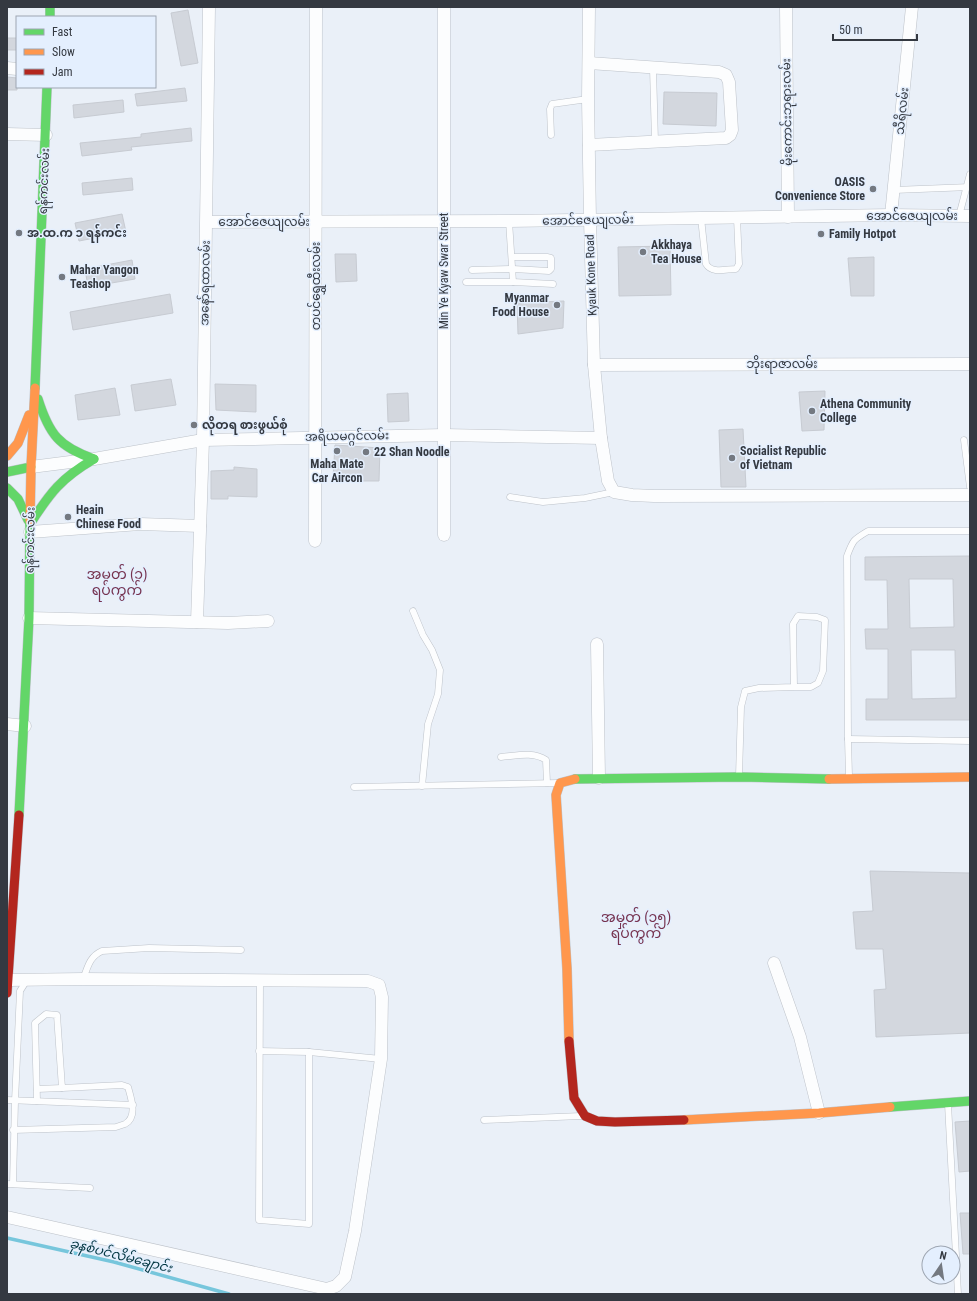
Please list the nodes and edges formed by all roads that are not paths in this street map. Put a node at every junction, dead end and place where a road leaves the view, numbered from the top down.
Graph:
1 (209, 7) edge
2 (316, 7) edge
3 (444, 7) edge
4 (589, 7) edge
5 (786, 7) edge
6 (912, 7) edge
7 (589, 63) junction
8 (653, 68) junction
9 (47, 88) edge
10 (588, 99) junction
11 (7, 134) edge
12 (46, 135) junction
13 (551, 135) dead end
14 (655, 142) junction
15 (589, 145) junction
16 (970, 174) edge
17 (969, 187) edge
18 (894, 190) junction
19 (891, 215) junction
20 (965, 216) edge
21 (788, 217) junction
22 (701, 218) junction
23 (736, 218) junction
24 (590, 220) junction
25 (509, 221) junction
26 (206, 222) junction
27 (315, 222) junction
28 (444, 222) junction
29 (512, 258) junction
30 (512, 269) junction
31 (472, 270) dead end
32 (466, 282) dead end
33 (513, 282) junction
34 (553, 284) dead end
35 (970, 364) edge
36 (594, 365) junction
37 (36, 393) junction
38 (444, 435) junction
39 (316, 436) junction
40 (601, 438) junction
41 (203, 440) junction
42 (964, 440) dead end
43 (7, 456) edge
44 (94, 459) junction
45 (31, 467) junction
46 (7, 472) edge
47 (970, 486) edge
48 (7, 488) edge
49 (614, 492) junction
50 (970, 495) edge
51 (510, 497) dead end
52 (200, 526) junction
53 (30, 528) junction
54 (970, 531) edge
55 (444, 534) dead end
56 (315, 541) dead end
57 (413, 611) dead end
58 (29, 618) junction
59 (268, 621) dead end
60 (197, 622) junction
61 (597, 644) dead end
62 (794, 687) junction
63 (7, 724) edge
64 (25, 726) junction
65 (848, 739) junction
66 (970, 741) edge
67 (501, 757) dead end
68 (739, 777) junction
69 (970, 777) edge
70 (599, 778) junction
71 (849, 779) junction
72 (547, 783) junction
73 (560, 783) junction
74 (422, 786) junction
75 (354, 787) dead end
76 (12, 872) edge
77 (241, 950) dead end
78 (774, 963) dead end
79 (83, 979) junction
80 (8, 980) edge
81 (27, 980) junction
82 (260, 980) junction
83 (7, 993) edge
84 (259, 1051) junction
85 (309, 1052) junction
86 (381, 1059) junction
87 (62, 1088) junction
88 (37, 1089) junction
89 (7, 1100) edge
90 (14, 1100) junction
91 (970, 1100) edge
92 (37, 1101) junction
93 (948, 1102) junction
94 (133, 1105) junction
95 (819, 1114) junction
96 (585, 1116) junction
97 (484, 1120) dead end
98 (14, 1130) junction
99 (10, 1184) edge
100 (90, 1188) dead end
101 (7, 1217) edge
102 (958, 1294) edge

1 - 26 street, အနော်ရထာလမ်း
2 - 27 street, တပင်ရွှေထီးလမ်း
3 - 28 street, Min Ye Kyaw Swar Street
4 - 7 street, Kyauk Kone Road
5 - 21 street, မိုးကောင်းဘုရားလမ်း
6 - 18 street, သီရိလမ်း
7 - 8 street
7 - 10 street, Kyauk Kone Road
8 - 14 lane
8 - 14 street
9 - 12 main road, ရန်ကင်းလမ်း
10 - 13 lane
10 - 15 street, Kyauk Kone Road
11 - 12 street
12 - 37 main road, ရန်ကင်းလမ်း
14 - 15 street
15 - 24 street, Kyauk Kone Road
16 - 17 lane
17 - 18 lane
17 - 20 lane
18 - 19 street, သီရိလမ်း
19 - 20 street, အောင်ဇေယျလမ်း
19 - 21 street, အောင်ဇေယျလမ်း
21 - 23 street, အောင်ဇေယျလမ်း
22 - 23 street, အောင်ဇေယျလမ်း
22 - 23 lane
22 - 24 street, အောင်ဇေယျလမ်း
24 - 25 street, အောင်ဇေယျလမ်း
24 - 36 street, Kyauk Kone Road
25 - 28 street, အောင်ဇေယျလမ်း
25 - 29 lane
26 - 27 street, အောင်ဇေယျလမ်း
26 - 41 street, အနော်ရထာလမ်း
27 - 28 street, အောင်ဇေယျလမ်း
27 - 39 street, တပင်ရွှေထီးလမ်း
28 - 38 street, Min Ye Kyaw Swar Street
29 - 30 lane
29 - 30 lane
30 - 31 lane
30 - 33 lane
32 - 33 lane
33 - 34 lane
35 - 36 street, ဘိုးရာဇာလမ်း
36 - 40 street, Kyauk Kone Road
37 - 43 main road
37 - 44 main road
37 - 45 main road, ရန်ကင်းလမ်း
38 - 39 street, အရိယမဂ္ဂင်လမ်း
38 - 40 street, အရိယမဂ္ဂင်လမ်း
38 - 55 street, Min Ye Kyaw Swar Street
39 - 41 street, အရိယမဂ္ဂင်လမ်း
39 - 56 street, တပင်ရွှေထီးလမ်း
40 - 49 street, Kyauk Kone Road
41 - 44 street, အရိယမဂ္ဂင်လမ်း
41 - 52 street, အနော်ရထာလမ်း
42 - 47 lane
44 - 45 street, အရိယမဂ္ဂင်လမ်း
44 - 53 main road
45 - 46 main road
45 - 53 main road, ရန်ကင်းလမ်း
48 - 53 main road
49 - 50 street
49 - 51 lane
52 - 53 street
52 - 60 street, အနော်ရထာလမ်း
53 - 58 main road, ရန်ကင်းလမ်း
54 - 65 lane
57 - 74 lane
58 - 60 street
58 - 64 main road, ရန်ကင်းလမ်း
59 - 60 street
61 - 70 street
62 - 62 lane
62 - 68 lane
63 - 64 street
64 - 76 main road, ရန်ကင်းလမ်း
65 - 66 lane
65 - 71 lane
67 - 72 lane
68 - 70 main road
68 - 71 main road
69 - 71 main road
70 - 73 main road
72 - 73 lane
72 - 74 lane
73 - 96 main road
74 - 75 lane
76 - 80 main road, ရန်ကင်းလမ်း
77 - 79 lane
78 - 95 street
79 - 81 street
79 - 82 street
80 - 81 street
80 - 83 main road, ရန်ကင်းလမ်း
81 - 90 lane
82 - 84 lane
82 - 86 street
84 - 85 lane
84 - 85 lane
85 - 86 lane
86 - 101 street
87 - 88 lane
87 - 88 lane
87 - 94 lane
88 - 92 lane
89 - 90 lane
90 - 92 lane
90 - 98 lane
91 - 93 main road
92 - 94 lane
93 - 95 main road
93 - 102 lane
94 - 98 lane
95 - 96 main road
96 - 97 lane
98 - 99 lane
99 - 100 lane

